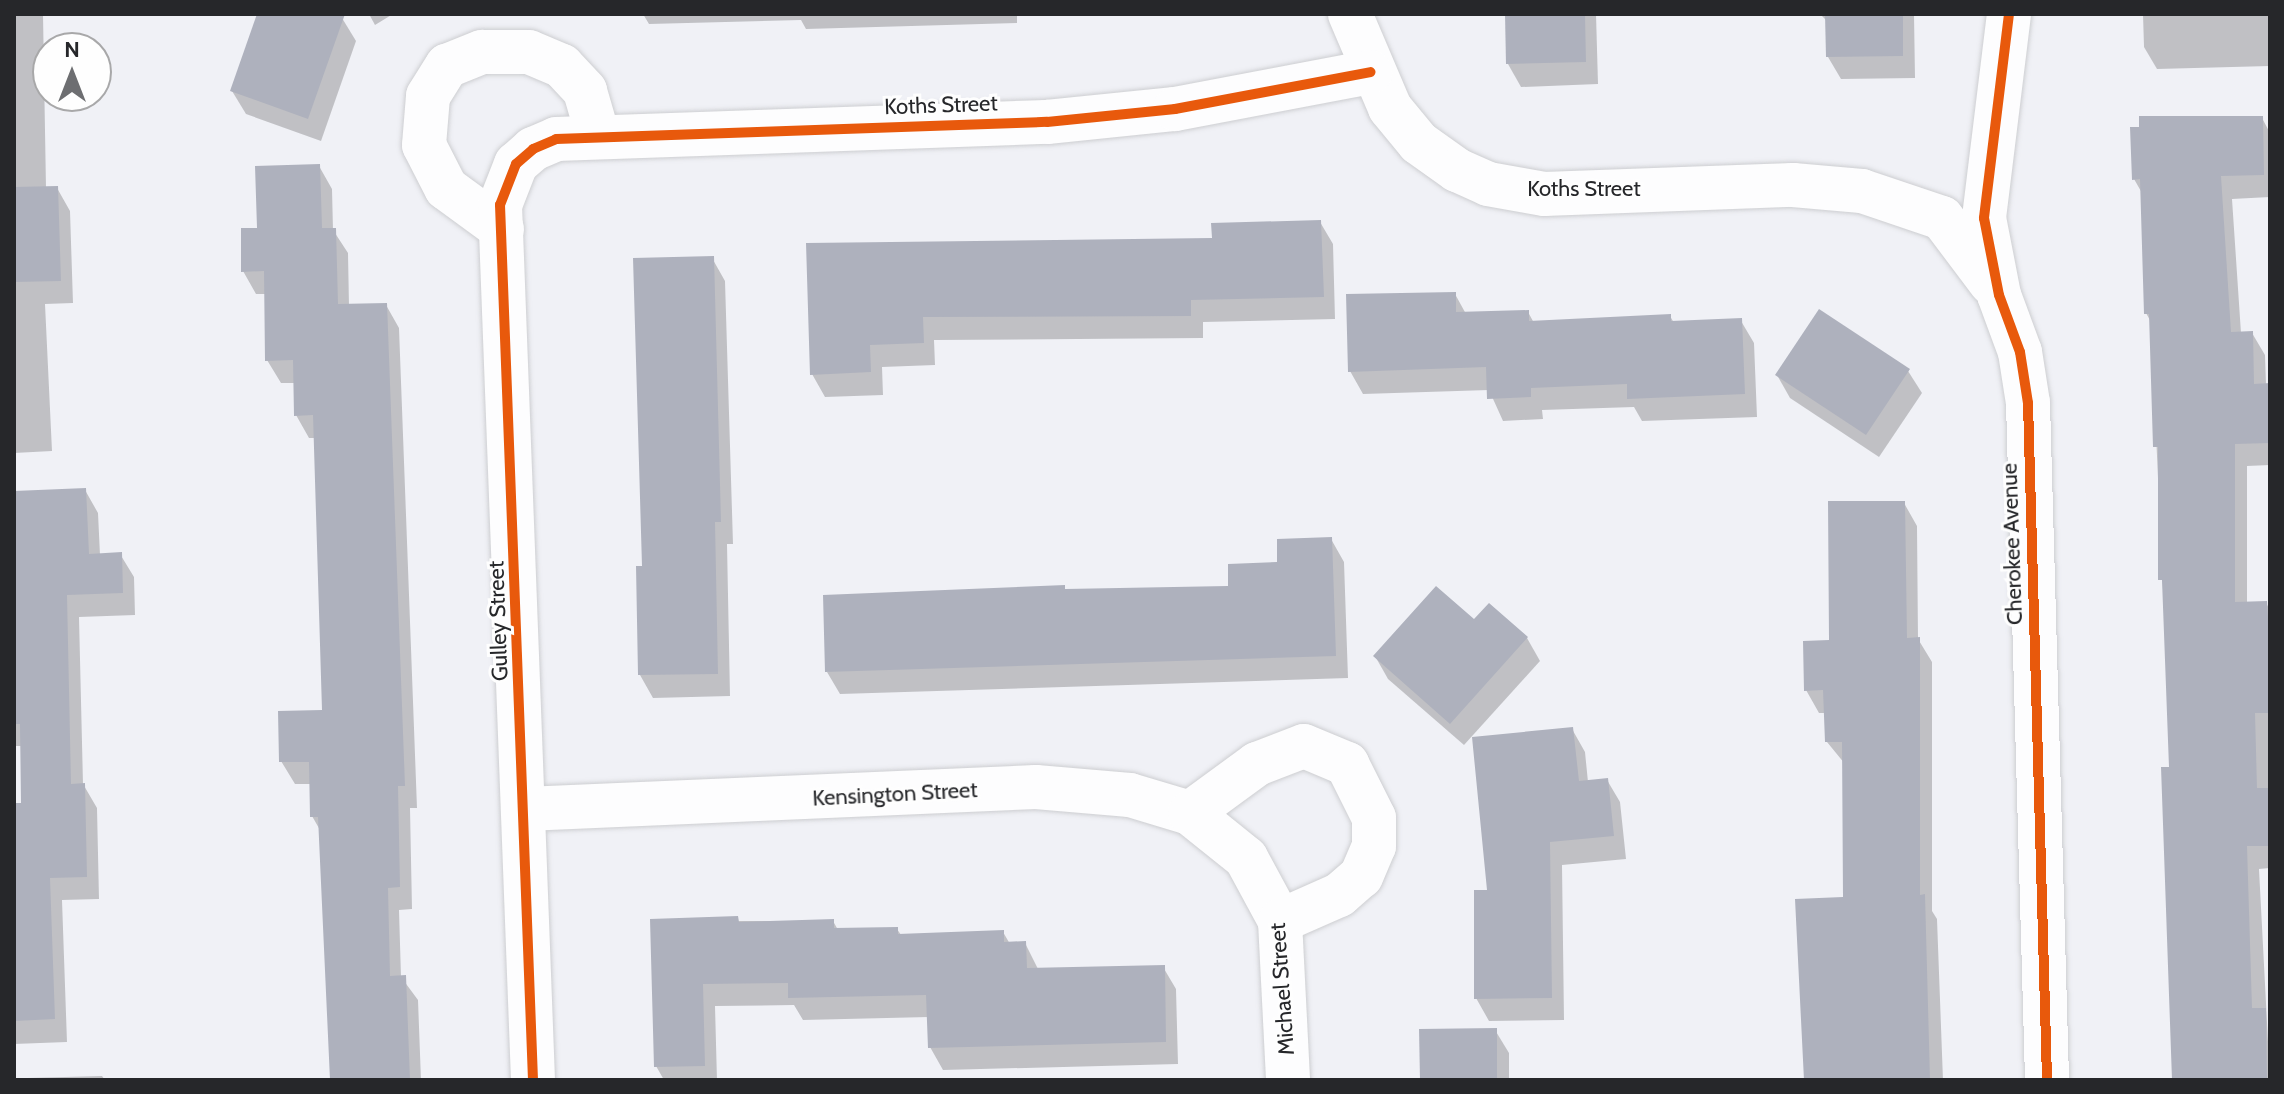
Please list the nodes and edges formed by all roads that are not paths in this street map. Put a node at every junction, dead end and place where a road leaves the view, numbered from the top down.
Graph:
1 (1350, 14) edge
2 (2009, 14) edge
3 (1371, 72) junction
4 (598, 136) junction
5 (516, 164) joint
6 (502, 229) junction
7 (1999, 295) junction
8 (525, 809) junction
9 (1190, 813) junction
10 (1246, 858) joint
11 (1280, 921) junction
12 (533, 1080) edge
13 (1288, 1080) edge
14 (2047, 1080) edge

1 - 3 street
2 - 7 street, Cherokee Avenue
3 - 4 street, Koths Street
3 - 7 street, Koths Street
4 - 5 street, Koths Street
4 - 6 street
5 - 6 street, Gulley Street
6 - 8 street, Gulley Street
7 - 14 street, Cherokee Avenue
8 - 9 street, Kensington Street
8 - 12 street, Gulley Street
9 - 10 street, Kensington Street
9 - 11 street
10 - 11 street, Michael Street
11 - 13 street, Michael Street

